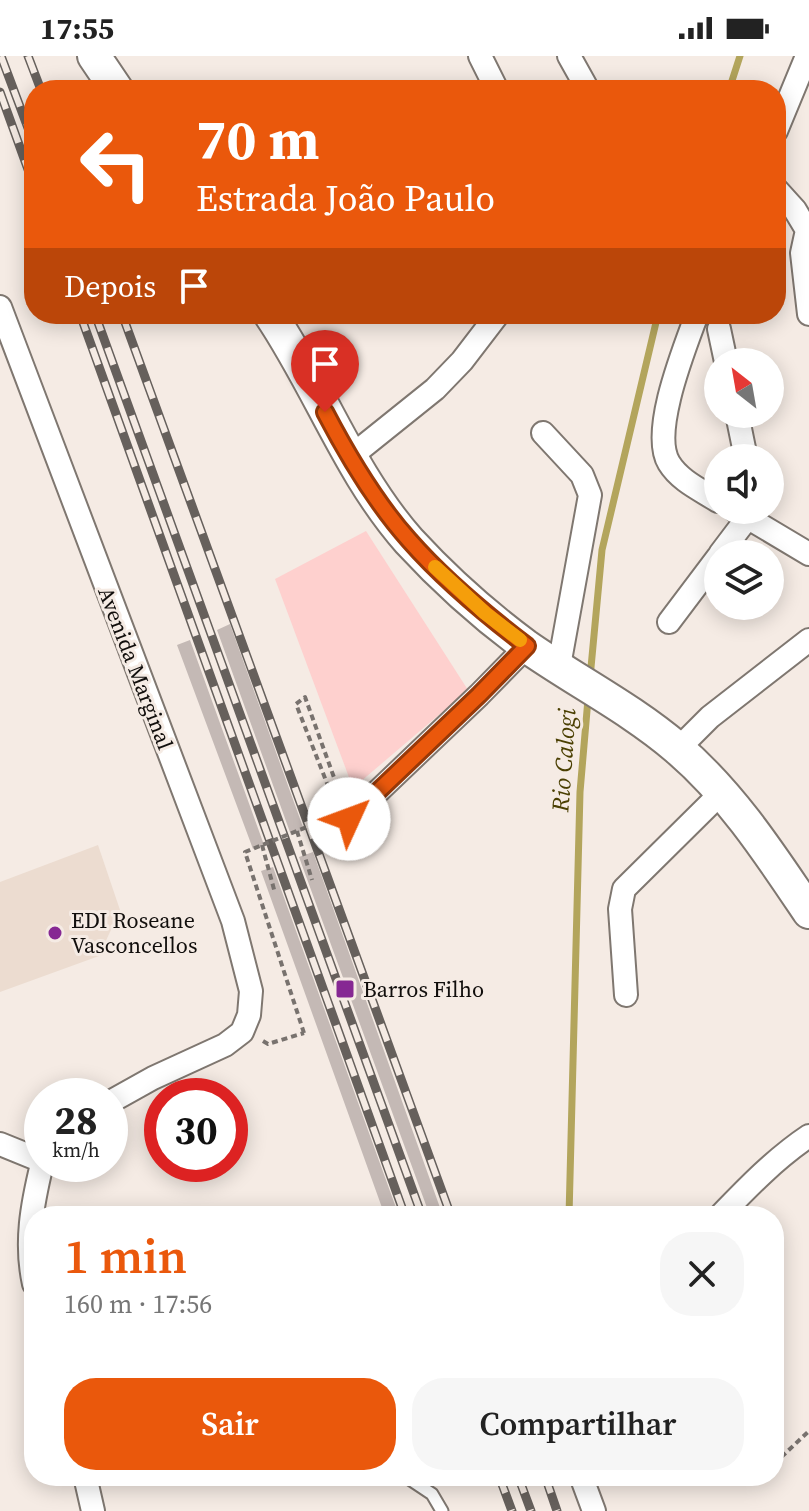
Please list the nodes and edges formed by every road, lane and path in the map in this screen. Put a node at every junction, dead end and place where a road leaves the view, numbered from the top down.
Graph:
1 (94, 56) edge
2 (480, 56) edge
3 (569, 56) edge
4 (807, 56) edge
5 (110, 80) edge
6 (492, 80) edge
7 (582, 80) edge
8 (786, 107) edge
9 (786, 200) edge
10 (808, 230) edge
11 (0, 307) edge
12 (809, 314) edge
13 (276, 324) edge
14 (490, 324) edge
15 (693, 324) edge
16 (719, 329) dead end
17 (723, 348) edge
18 (543, 433) dead end
19 (349, 458) junction
20 (704, 492) edge
21 (763, 524) edge
22 (809, 554) edge
23 (704, 576) edge
24 (669, 622) dead end
25 (809, 640) edge
26 (527, 646) junction
27 (566, 671) junction
28 (678, 749) junction
29 (721, 793) junction
30 (349, 819) joint
31 (297, 831) junction
32 (262, 845) junction
33 (312, 880) dead end
34 (275, 893) dead end
35 (809, 912) edge
36 (626, 995) dead end
37 (242, 1032) junction
38 (128, 1092) edge
39 (809, 1136) edge
40 (0, 1144) edge
41 (24, 1154) edge
42 (38, 1182) edge
43 (34, 1206) edge
44 (730, 1206) edge
45 (809, 1431) edge
46 (784, 1455) edge
47 (87, 1486) edge
48 (420, 1486) edge
49 (585, 1486) edge
50 (93, 1511) edge
51 (442, 1511) edge
52 (594, 1511) edge

1 - 5 main road
2 - 6 street
3 - 7 street
4 - 8 street
9 - 10 street
10 - 12 street
11 - 37 street, Avenida Marginal
13 - 19 main road
14 - 19 street
15 - 20 street
16 - 17 street
18 - 27 street
19 - 26 main road
21 - 22 street
23 - 24 street
25 - 28 street
26 - 27 main road
26 - 30 street
27 - 28 main road
28 - 29 main road
29 - 35 main road
29 - 36 street
30 - 31 path, bridge
31 - 32 path, bridge
31 - 33 path
32 - 34 path
32 - 37 path, bridge
37 - 38 street
39 - 44 street
40 - 41 street
42 - 43 street
45 - 46 path
47 - 50 street
48 - 51 lane
49 - 52 street

